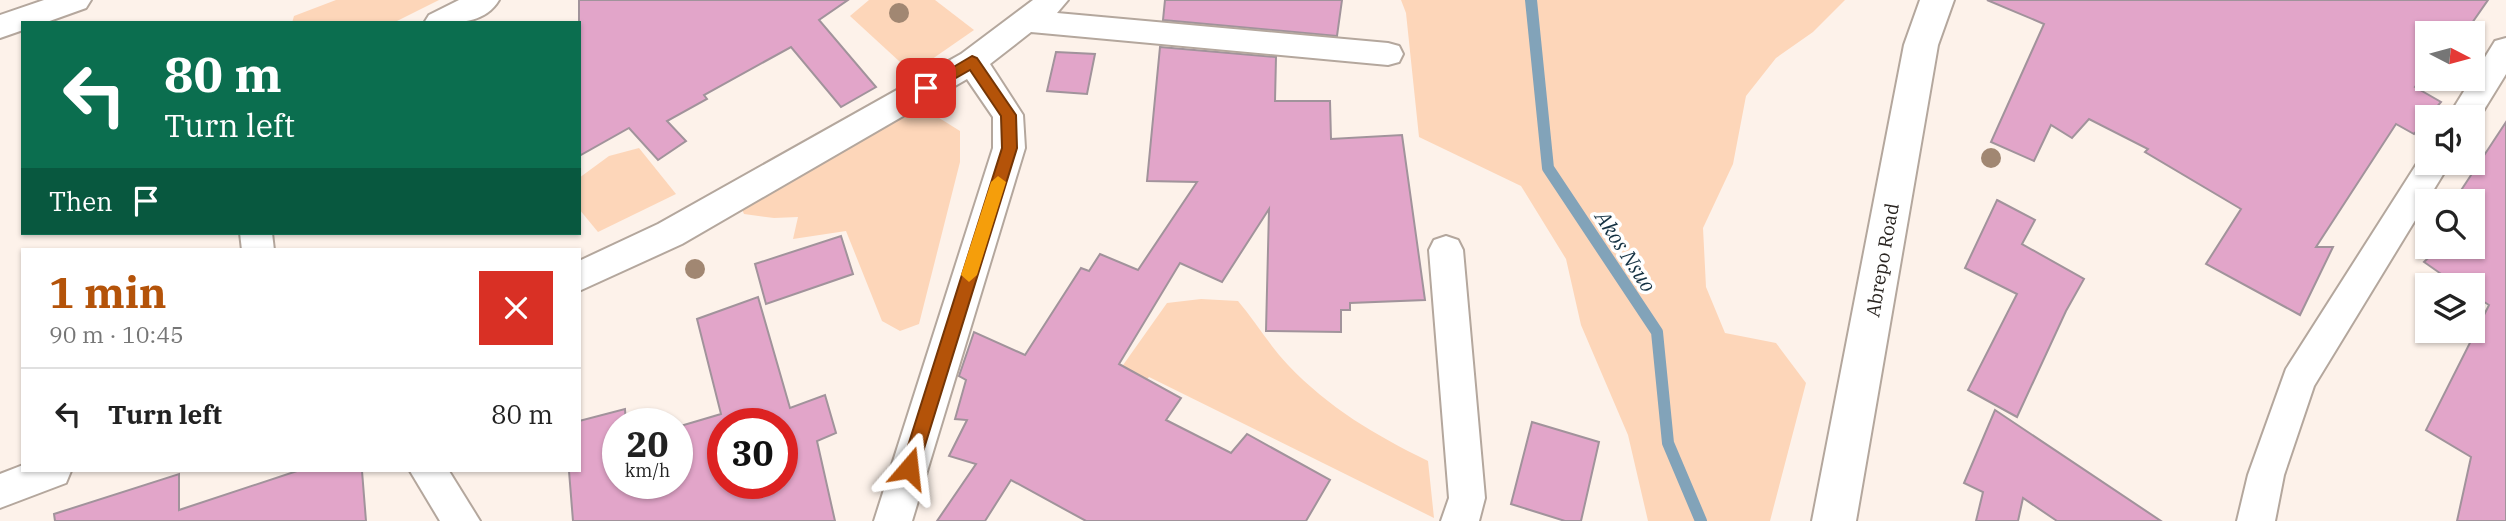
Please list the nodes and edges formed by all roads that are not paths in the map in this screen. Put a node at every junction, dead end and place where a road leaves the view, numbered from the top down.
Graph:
1 (76, 0) edge
2 (484, 0) edge
3 (1053, 0) edge
4 (1937, 0) edge
5 (443, 21) edge
6 (1027, 21) junction
7 (0, 27) edge
8 (2506, 49) edge
9 (1388, 54) dead end
10 (972, 62) junction
11 (2471, 105) edge
12 (2426, 175) edge
13 (1446, 250) dead end
14 (581, 276) edge
15 (50, 472) edge
16 (429, 472) edge
17 (0, 491) edge
18 (461, 521) edge
19 (893, 521) edge
20 (1461, 521) edge
21 (1834, 521) edge
22 (2256, 521) edge

1 - 7 street
2 - 5 street
3 - 6 street
4 - 21 main road, Abrepo Road
6 - 9 street
6 - 10 street
8 - 11 street
10 - 14 street
10 - 19 street
12 - 22 street
13 - 20 street
15 - 17 street
16 - 18 street

